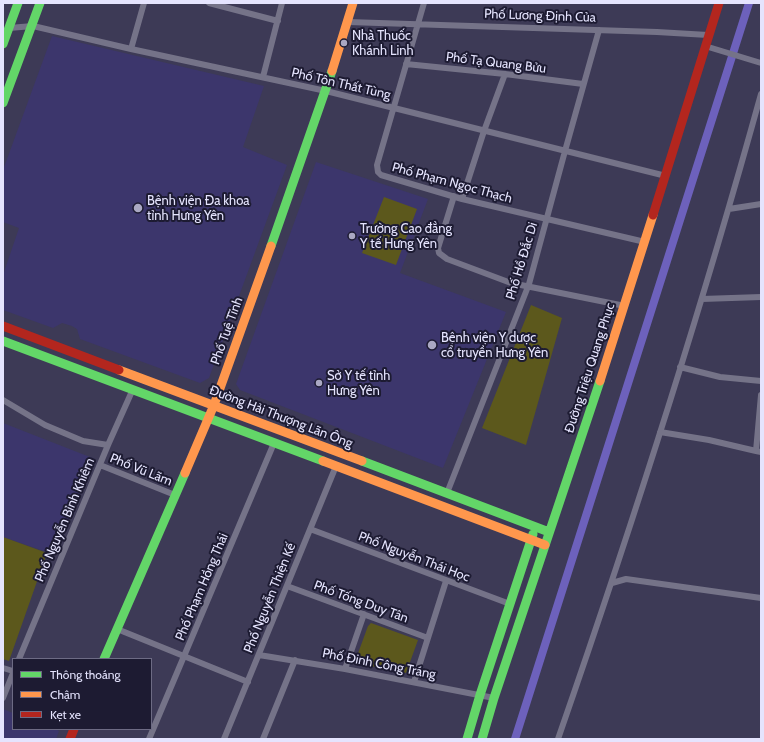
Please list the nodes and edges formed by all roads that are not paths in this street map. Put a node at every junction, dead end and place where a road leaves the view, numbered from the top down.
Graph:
1 (18, 3) edge
2 (40, 3) edge
3 (144, 3) edge
4 (209, 3) edge
5 (282, 3) edge
6 (353, 3) edge
7 (424, 3) edge
8 (719, 3) edge
9 (278, 21) junction
10 (348, 22) junction
11 (418, 23) junction
12 (32, 26) junction
13 (6, 27) edge
14 (599, 30) junction
15 (708, 35) junction
16 (3, 44) edge
17 (705, 46) junction
18 (131, 49) junction
19 (761, 63) edge
20 (406, 64) junction
21 (505, 74) junction
22 (263, 77) junction
23 (583, 84) junction
24 (326, 91) junction
25 (761, 94) edge
26 (3, 103) edge
27 (394, 108) junction
28 (758, 112) edge
29 (484, 131) junction
30 (565, 151) junction
31 (666, 176) junction
32 (454, 196) junction
33 (462, 199) junction
34 (761, 204) edge
35 (729, 209) junction
36 (547, 218) junction
37 (645, 242) junction
38 (528, 286) junction
39 (761, 297) edge
40 (702, 299) junction
41 (624, 306) junction
42 (3, 326) edge
43 (3, 340) edge
44 (64, 349) junction
45 (60, 362) junction
46 (680, 367) junction
47 (761, 382) edge
48 (133, 389) junction
49 (761, 395) edge
50 (3, 400) edge
51 (214, 405) junction
52 (208, 418) junction
53 (660, 432) junction
54 (274, 443) junction
55 (108, 446) junction
56 (758, 452) edge
57 (100, 465) junction
58 (336, 466) junction
59 (391, 472) junction
60 (386, 485) junction
61 (447, 493) junction
62 (175, 495) junction
63 (535, 527) junction
64 (310, 529) junction
65 (549, 532) junction
66 (531, 540) junction
67 (545, 545) junction
68 (446, 581) junction
69 (612, 584) junction
70 (287, 586) junction
71 (761, 598) edge
72 (510, 604) junction
73 (364, 614) junction
74 (117, 629) junction
75 (428, 638) junction
76 (259, 655) junction
77 (184, 656) junction
78 (19, 658) edge
79 (104, 658) edge
80 (294, 660) junction
81 (345, 669) junction
82 (12, 675) edge
83 (248, 682) junction
84 (414, 682) junction
85 (480, 695) junction
86 (3, 698) edge
87 (494, 698) junction
88 (150, 739) edge
89 (224, 739) edge
90 (263, 739) edge
91 (467, 739) edge
92 (482, 739) edge
93 (558, 739) edge

1 - 13 main road
2 - 12 main road
3 - 18 street
4 - 9 street
5 - 9 street
6 - 10 main road, Phố Tuệ Tĩnh
7 - 11 street, Phố Phạm Ngọc Thạch
8 - 15 main road, Đường Triệu Quang Phục
9 - 22 street
10 - 11 street, Phố Lương Định Của
10 - 24 main road, Phố Tuệ Tĩnh
11 - 14 street, Phố Lương Định Của
11 - 20 street, Phố Phạm Ngọc Thạch
12 - 13 street, Phố Tôn Thất Tùng
12 - 18 street, Phố Tôn Thất Tùng
12 - 26 main road
13 - 16 main road
14 - 15 street, Phố Lương Định Của
14 - 23 street, Phố Hồ Đắc Di
15 - 17 main road, Đường Triệu Quang Phục
17 - 19 street
17 - 31 main road, Đường Triệu Quang Phục
18 - 22 street, Phố Tôn Thất Tùng
20 - 21 street, Phố Tạ Quang Bửu
20 - 27 street, Phố Phạm Ngọc Thạch
21 - 23 street, Phố Tạ Quang Bửu
21 - 29 street
22 - 24 street, Phố Tôn Thất Tùng
23 - 30 street, Phố Hồ Đắc Di
24 - 27 street, Phố Tôn Thất Tùng
24 - 51 main road, Phố Tuệ Tĩnh
25 - 28 street
27 - 29 street, Phố Tôn Thất Tùng
27 - 32 street, Phố Phạm Ngọc Thạch
28 - 35 street
29 - 30 street, Phố Tôn Thất Tùng
29 - 33 street
30 - 31 street, Phố Tôn Thất Tùng
30 - 36 street, Phố Hồ Đắc Di
31 - 37 main road, Đường Triệu Quang Phục
32 - 33 street, Phố Phạm Ngọc Thạch
32 - 38 street
33 - 36 street, Phố Phạm Ngọc Thạch
34 - 35 street
35 - 40 street
36 - 37 street, Phố Phạm Ngọc Thạch
36 - 38 street, Phố Hồ Đắc Di
37 - 41 main road, Đường Triệu Quang Phục
38 - 41 street
38 - 61 street, Phố Hồ Đắc Di
39 - 40 street
40 - 46 street
41 - 65 main road, Đường Triệu Quang Phục
42 - 44 main road, Đường Hải Thượng Lãn Ông
43 - 45 main road, Đường Hải Thượng Lãn Ông
44 - 45 main road
44 - 51 main road, Đường Hải Thượng Lãn Ông
45 - 48 main road, Đường Hải Thượng Lãn Ông
46 - 47 street
46 - 53 street
48 - 52 main road, Đường Hải Thượng Lãn Ông
48 - 55 street, Phố Nguyễn Bỉnh Khiêm
49 - 56 street
50 - 55 street
51 - 52 main road, Phố Tuệ Tĩnh
51 - 59 main road, Đường Hải Thượng Lãn Ông
52 - 54 main road, Đường Hải Thượng Lãn Ông
52 - 62 main road, Phố Tuệ Tĩnh
53 - 56 street
53 - 69 street
54 - 58 main road, Đường Hải Thượng Lãn Ông
54 - 77 street, Phố Phạm Hồng Thái
55 - 57 street, Phố Nguyễn Bỉnh Khiêm
57 - 62 street, Phố Vũ Lãm
57 - 78 street, Phố Nguyễn Bỉnh Khiêm
58 - 60 main road, Đường Hải Thượng Lãn Ông
58 - 64 street, Phố Nguyễn Thiện Kế
59 - 60 main road
59 - 61 main road, Đường Hải Thượng Lãn Ông
60 - 66 main road, Đường Hải Thượng Lãn Ông
61 - 63 main road, Đường Hải Thượng Lãn Ông
62 - 74 main road, Phố Tuệ Tĩnh
63 - 65 main road, Đường Hải Thượng Lãn Ông
63 - 66 main road
64 - 68 street, Phố Nguyễn Thái Học
64 - 70 street, Phố Nguyễn Thiện Kế
65 - 67 main road, Đường Triệu Quang Phục
66 - 67 main road, Đường Hải Thượng Lãn Ông
66 - 72 main road
67 - 87 main road, Đường Triệu Quang Phục
68 - 72 street, Phố Nguyễn Thái Học
68 - 75 street
69 - 71 street
69 - 93 street
70 - 73 street, Phố Tống Duy Tân
70 - 76 street, Phố Nguyễn Thiện Kế
72 - 85 main road
73 - 75 street, Phố Tống Duy Tân
73 - 81 street
74 - 77 street
74 - 79 main road, Phố Tuệ Tĩnh
75 - 84 street
76 - 80 street, Phố Đinh Công Tráng
76 - 83 street, Phố Nguyễn Thiện Kế
77 - 83 street
77 - 88 street, Phố Phạm Hồng Thái
80 - 81 street, Phố Đinh Công Tráng
80 - 90 street
81 - 84 street, Phố Đinh Công Tráng
82 - 86 street
83 - 89 street, Phố Nguyễn Thiện Kế
84 - 85 street, Phố Đinh Công Tráng
85 - 87 street, Phố Đinh Công Tráng
85 - 91 main road
87 - 92 main road, Đường Triệu Quang Phục

